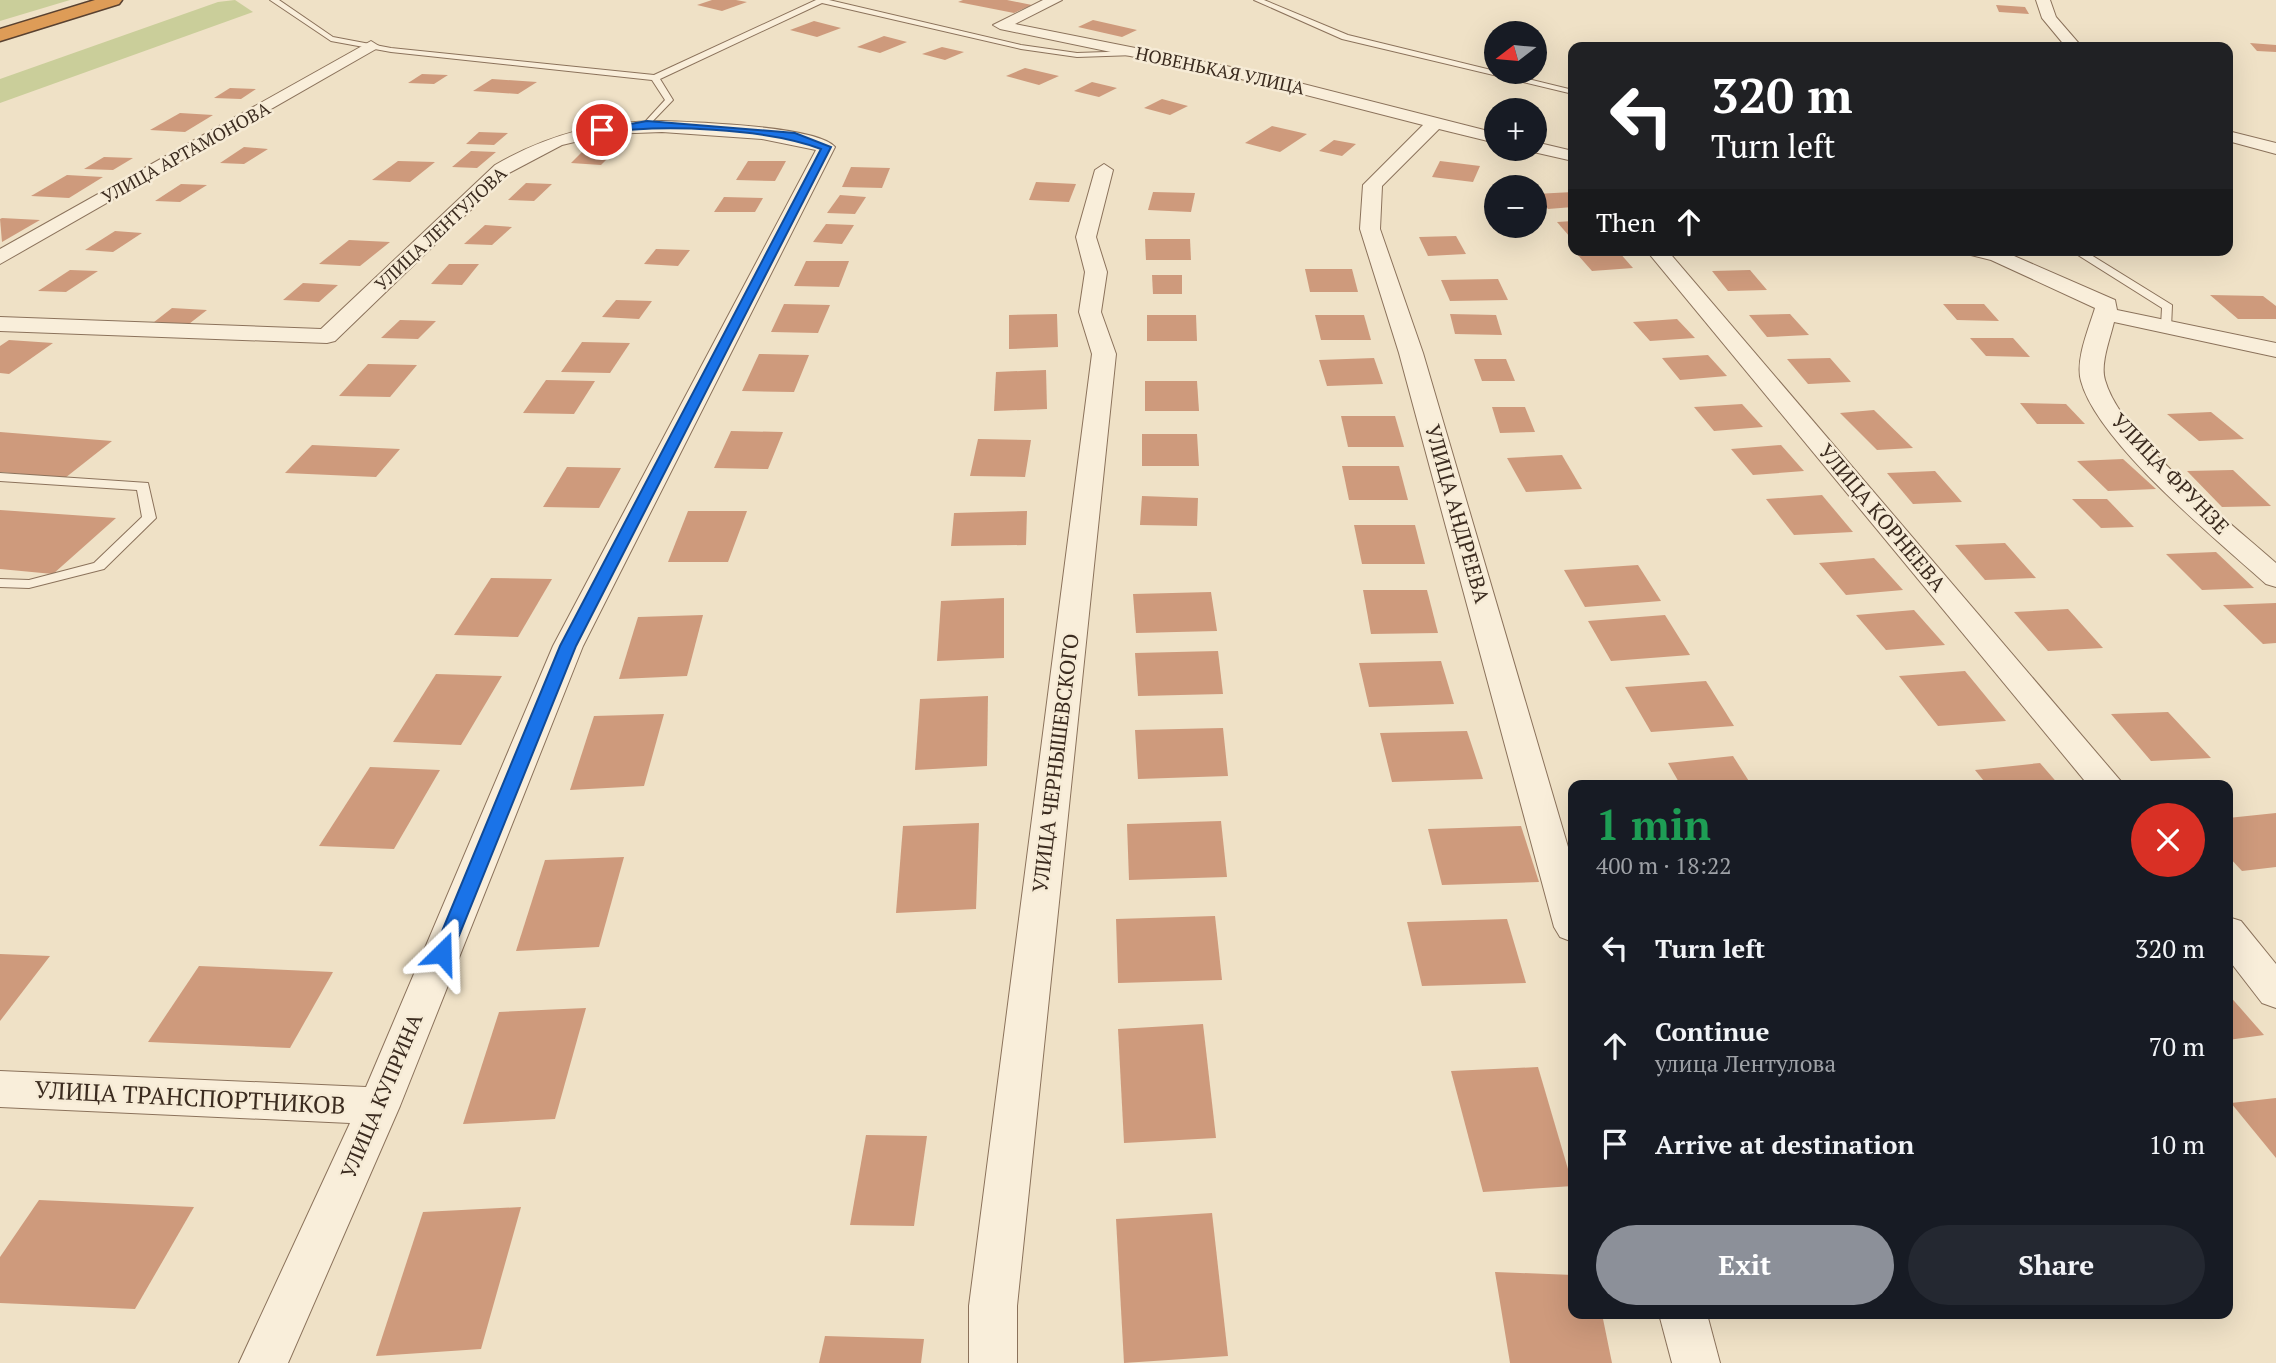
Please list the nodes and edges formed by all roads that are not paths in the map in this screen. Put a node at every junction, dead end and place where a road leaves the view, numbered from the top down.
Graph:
1 (113, 0) edge
2 (274, 0) edge
3 (821, 0) edge
4 (1055, 0) edge
5 (1258, 0) edge
6 (2043, 0) edge
7 (0, 35) edge
8 (2070, 42) edge
9 (371, 46) junction
10 (1135, 52) junction
11 (655, 78) junction
12 (1568, 91) edge
13 (647, 124) junction
14 (1434, 124) junction
15 (1484, 135) edge
16 (2233, 137) edge
17 (827, 147) joint
18 (2276, 149) edge
19 (1547, 150) edge
20 (1568, 155) edge
21 (1104, 170) dead end
22 (1661, 256) edge
23 (1998, 256) edge
24 (2085, 256) edge
25 (0, 258) edge
26 (2105, 314) junction
27 (0, 324) edge
28 (2167, 326) junction
29 (2276, 351) edge
30 (0, 477) edge
31 (2276, 578) edge
32 (0, 583) edge
33 (2103, 780) edge
34 (1568, 909) edge
35 (2233, 938) edge
36 (2276, 992) edge
37 (0, 1089) edge
38 (379, 1106) junction
39 (1684, 1319) edge
40 (263, 1363) edge
41 (993, 1363) edge
42 (1696, 1363) edge

1 - 7 highway
2 - 9 lane
3 - 10 lane
3 - 11 lane
4 - 10 street, НОВЕНЬКАЯ УЛИЦА
5 - 12 lane
6 - 8 street
9 - 11 lane
9 - 25 street, УЛИЦА АРТАМОНОВА
10 - 14 street, НОВЕНЬКАЯ УЛИЦА
11 - 13 lane
13 - 17 street, УЛИЦА ЛЕНТУЛОВА
13 - 27 street, УЛИЦА ЛЕНТУЛОВА
14 - 15 street, НОВЕНЬКАЯ УЛИЦА
14 - 34 street, УЛИЦА АНДРЕЕВА
16 - 18 street
17 - 38 street, УЛИЦА КУПРИНА
19 - 20 street
21 - 41 street, УЛИЦА ЧЕРНЫШЕВСКОГО
22 - 33 street, УЛИЦА КОРНЕЕВА
23 - 26 street
24 - 28 lane
26 - 28 street
26 - 31 street, УЛИЦА ФРУНЗЕ
28 - 29 street
30 - 32 lane
35 - 36 street
37 - 38 street, УЛИЦА ТРАНСПОРТНИКОВ
38 - 40 street, УЛИЦА КУПРИНА
39 - 42 street

